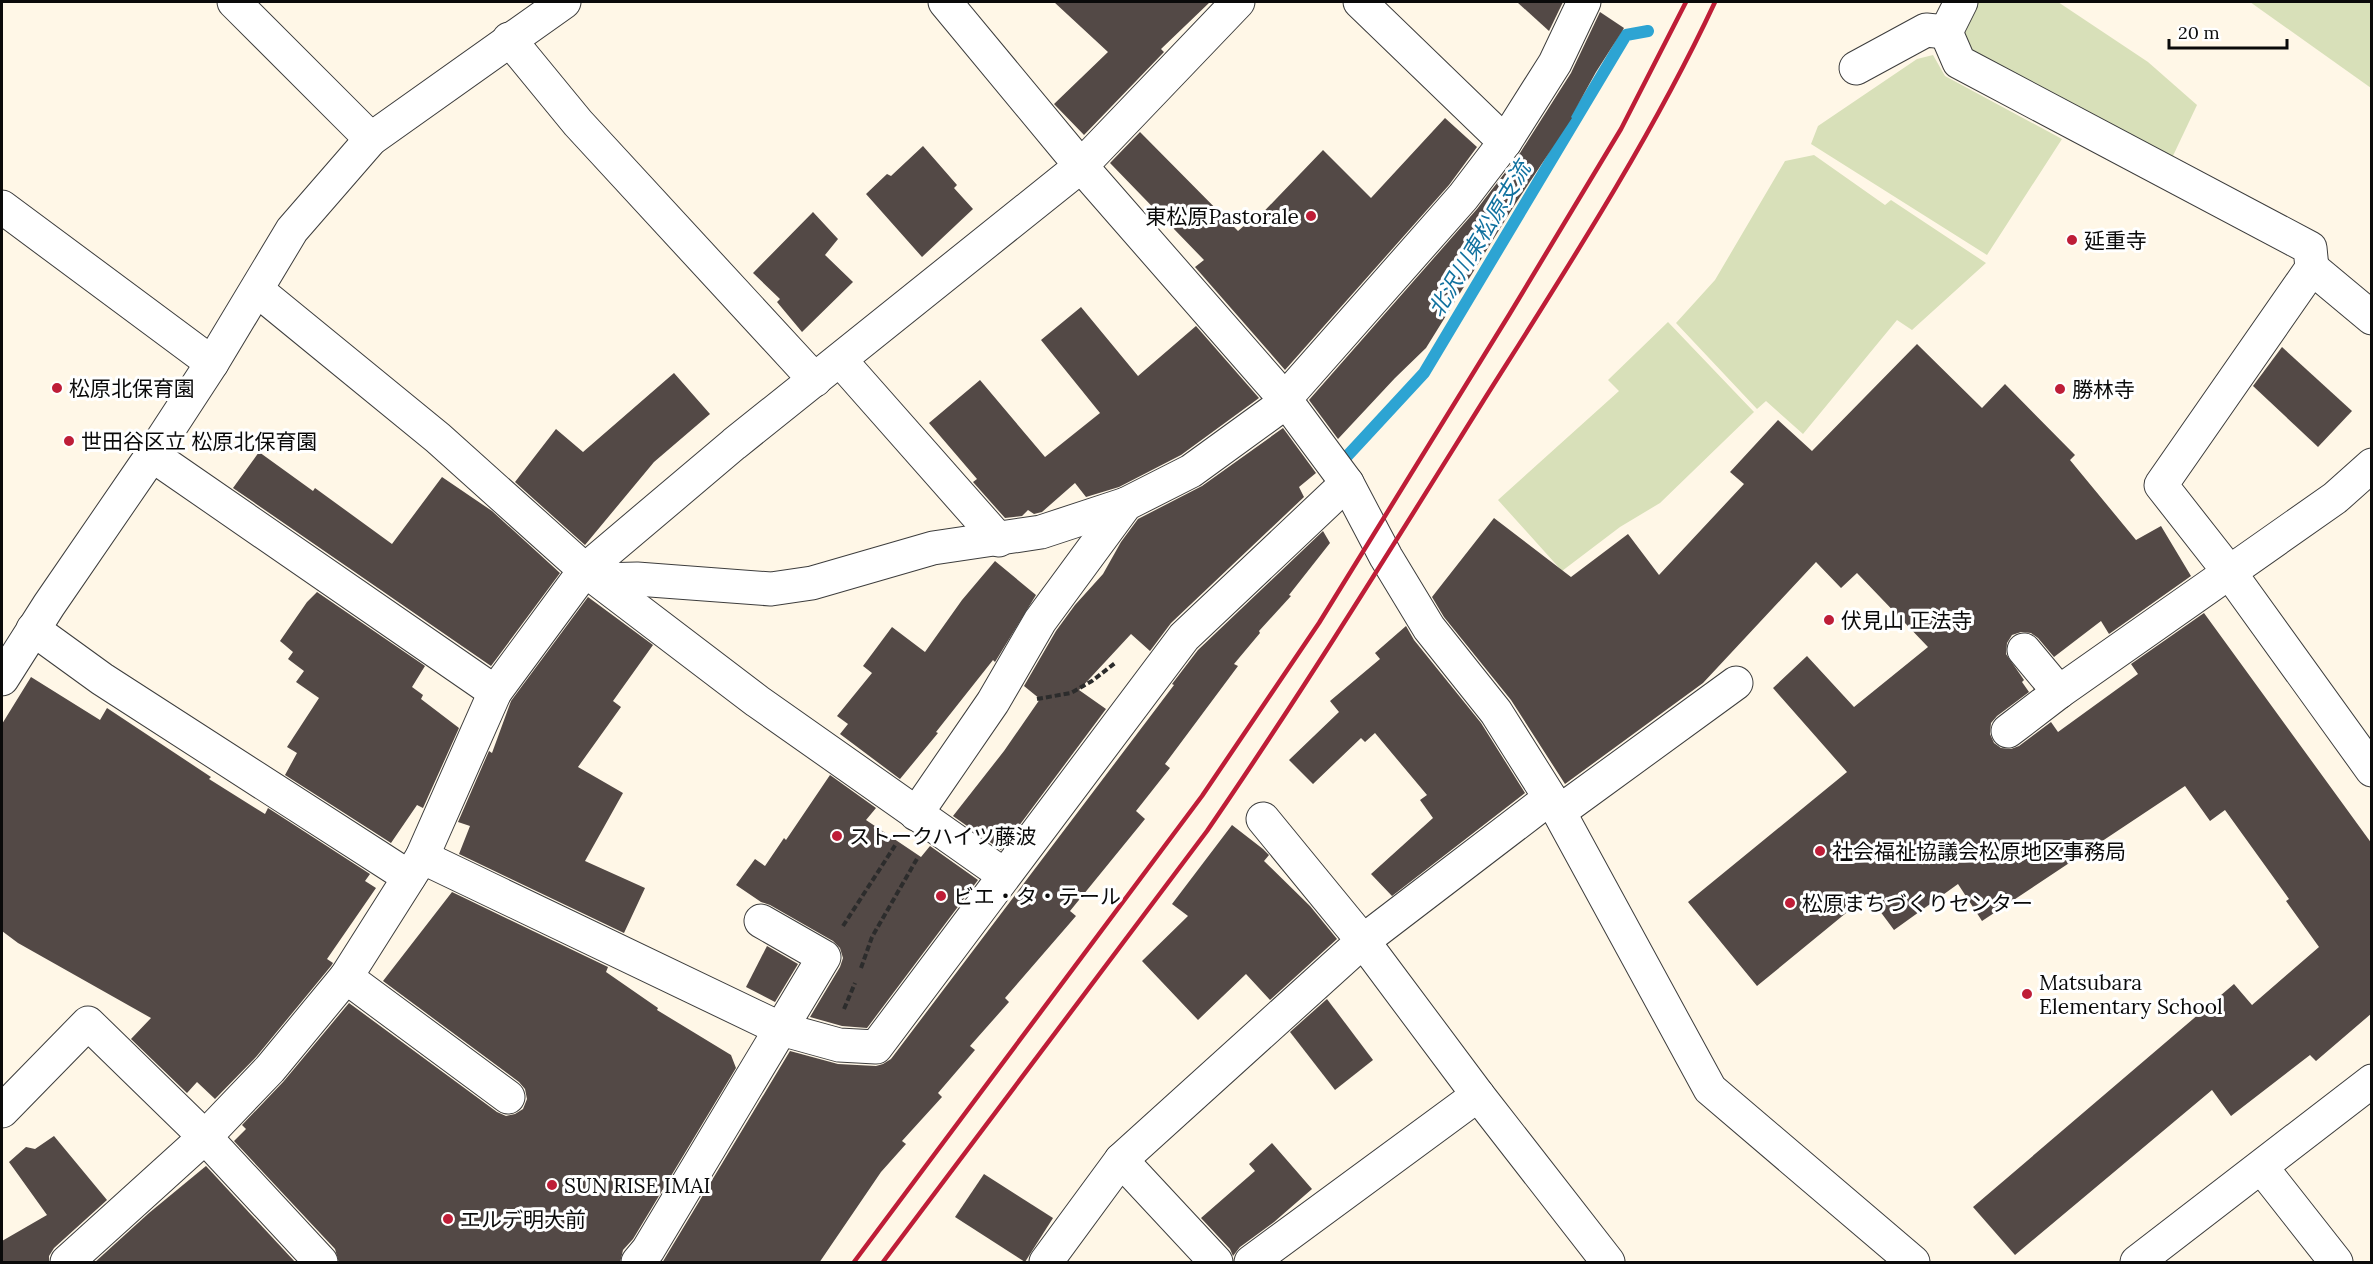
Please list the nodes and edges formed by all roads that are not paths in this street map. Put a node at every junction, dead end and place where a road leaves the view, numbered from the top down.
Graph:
1 (234, 2) edge
2 (564, 2) edge
3 (945, 2) edge
4 (1238, 2) edge
5 (1360, 2) edge
6 (1584, 2) edge
7 (1961, 2) edge
8 (1946, 32) junction
9 (509, 39) junction
10 (1856, 68) dead end
11 (371, 139) junction
12 (1505, 142) junction
13 (1081, 166) junction
14 (2, 207) edge
15 (2312, 268) junction
16 (257, 290) junction
17 (2372, 318) edge
18 (840, 360) junction
19 (212, 363) junction
20 (815, 380) junction
21 (1284, 398) junction
22 (153, 455) junction
23 (2372, 465) edge
24 (1347, 483) junction
25 (1126, 504) junction
26 (999, 540) junction
27 (2230, 573) junction
28 (592, 575) junction
29 (33, 629) junction
30 (2024, 650) dead end
31 (2, 679) edge
32 (1736, 683) dead end
33 (495, 692) junction
34 (2059, 692) junction
35 (2008, 731) dead end
36 (2372, 770) edge
37 (1554, 805) junction
38 (1263, 819) dead end
39 (926, 820) junction
40 (416, 867) junction
41 (1004, 875) junction
42 (761, 921) dead end
43 (1363, 941) junction
44 (346, 977) junction
45 (781, 1029) junction
46 (2372, 1081) edge
47 (1478, 1095) junction
48 (508, 1097) dead end
49 (2, 1111) edge
50 (205, 1137) junction
51 (1121, 1160) junction
52 (2262, 1168) junction
53 (67, 1263) edge
54 (321, 1263) edge
55 (638, 1263) edge
56 (1046, 1263) edge
57 (1216, 1263) edge
58 (1251, 1263) edge
59 (1608, 1263) edge
60 (1913, 1263) edge
61 (2137, 1263) edge
62 (2336, 1263) edge

1 - 11 street
2 - 9 street
3 - 13 street
4 - 13 street
5 - 12 street
6 - 12 street
7 - 8 street
8 - 10 street
8 - 15 street
9 - 11 street
9 - 20 street
11 - 16 street
12 - 21 street
13 - 18 street
13 - 21 street
14 - 19 street
15 - 17 street
15 - 27 street
16 - 19 street
16 - 28 street
18 - 20 street
18 - 26 street
19 - 22 street
20 - 28 street
21 - 24 street
21 - 25 street
22 - 29 street
22 - 33 street
23 - 27 street
24 - 37 street
24 - 41 street
25 - 26 street
25 - 39 street
26 - 28 street
27 - 34 street
27 - 36 street
28 - 33 street
28 - 39 street
29 - 31 street
29 - 40 street
30 - 34 street
32 - 37 street
33 - 40 street
34 - 35 street
37 - 43 street
37 - 60 street
38 - 43 street
39 - 41 street
40 - 44 street
40 - 45 street
41 - 45 street
42 - 45 street
43 - 47 street
43 - 51 street
44 - 48 street
44 - 50 street
45 - 55 street
46 - 52 street
47 - 58 street
47 - 59 street
49 - 50 street
50 - 53 street
50 - 54 street
51 - 56 street
51 - 57 street
52 - 61 street
52 - 62 street

